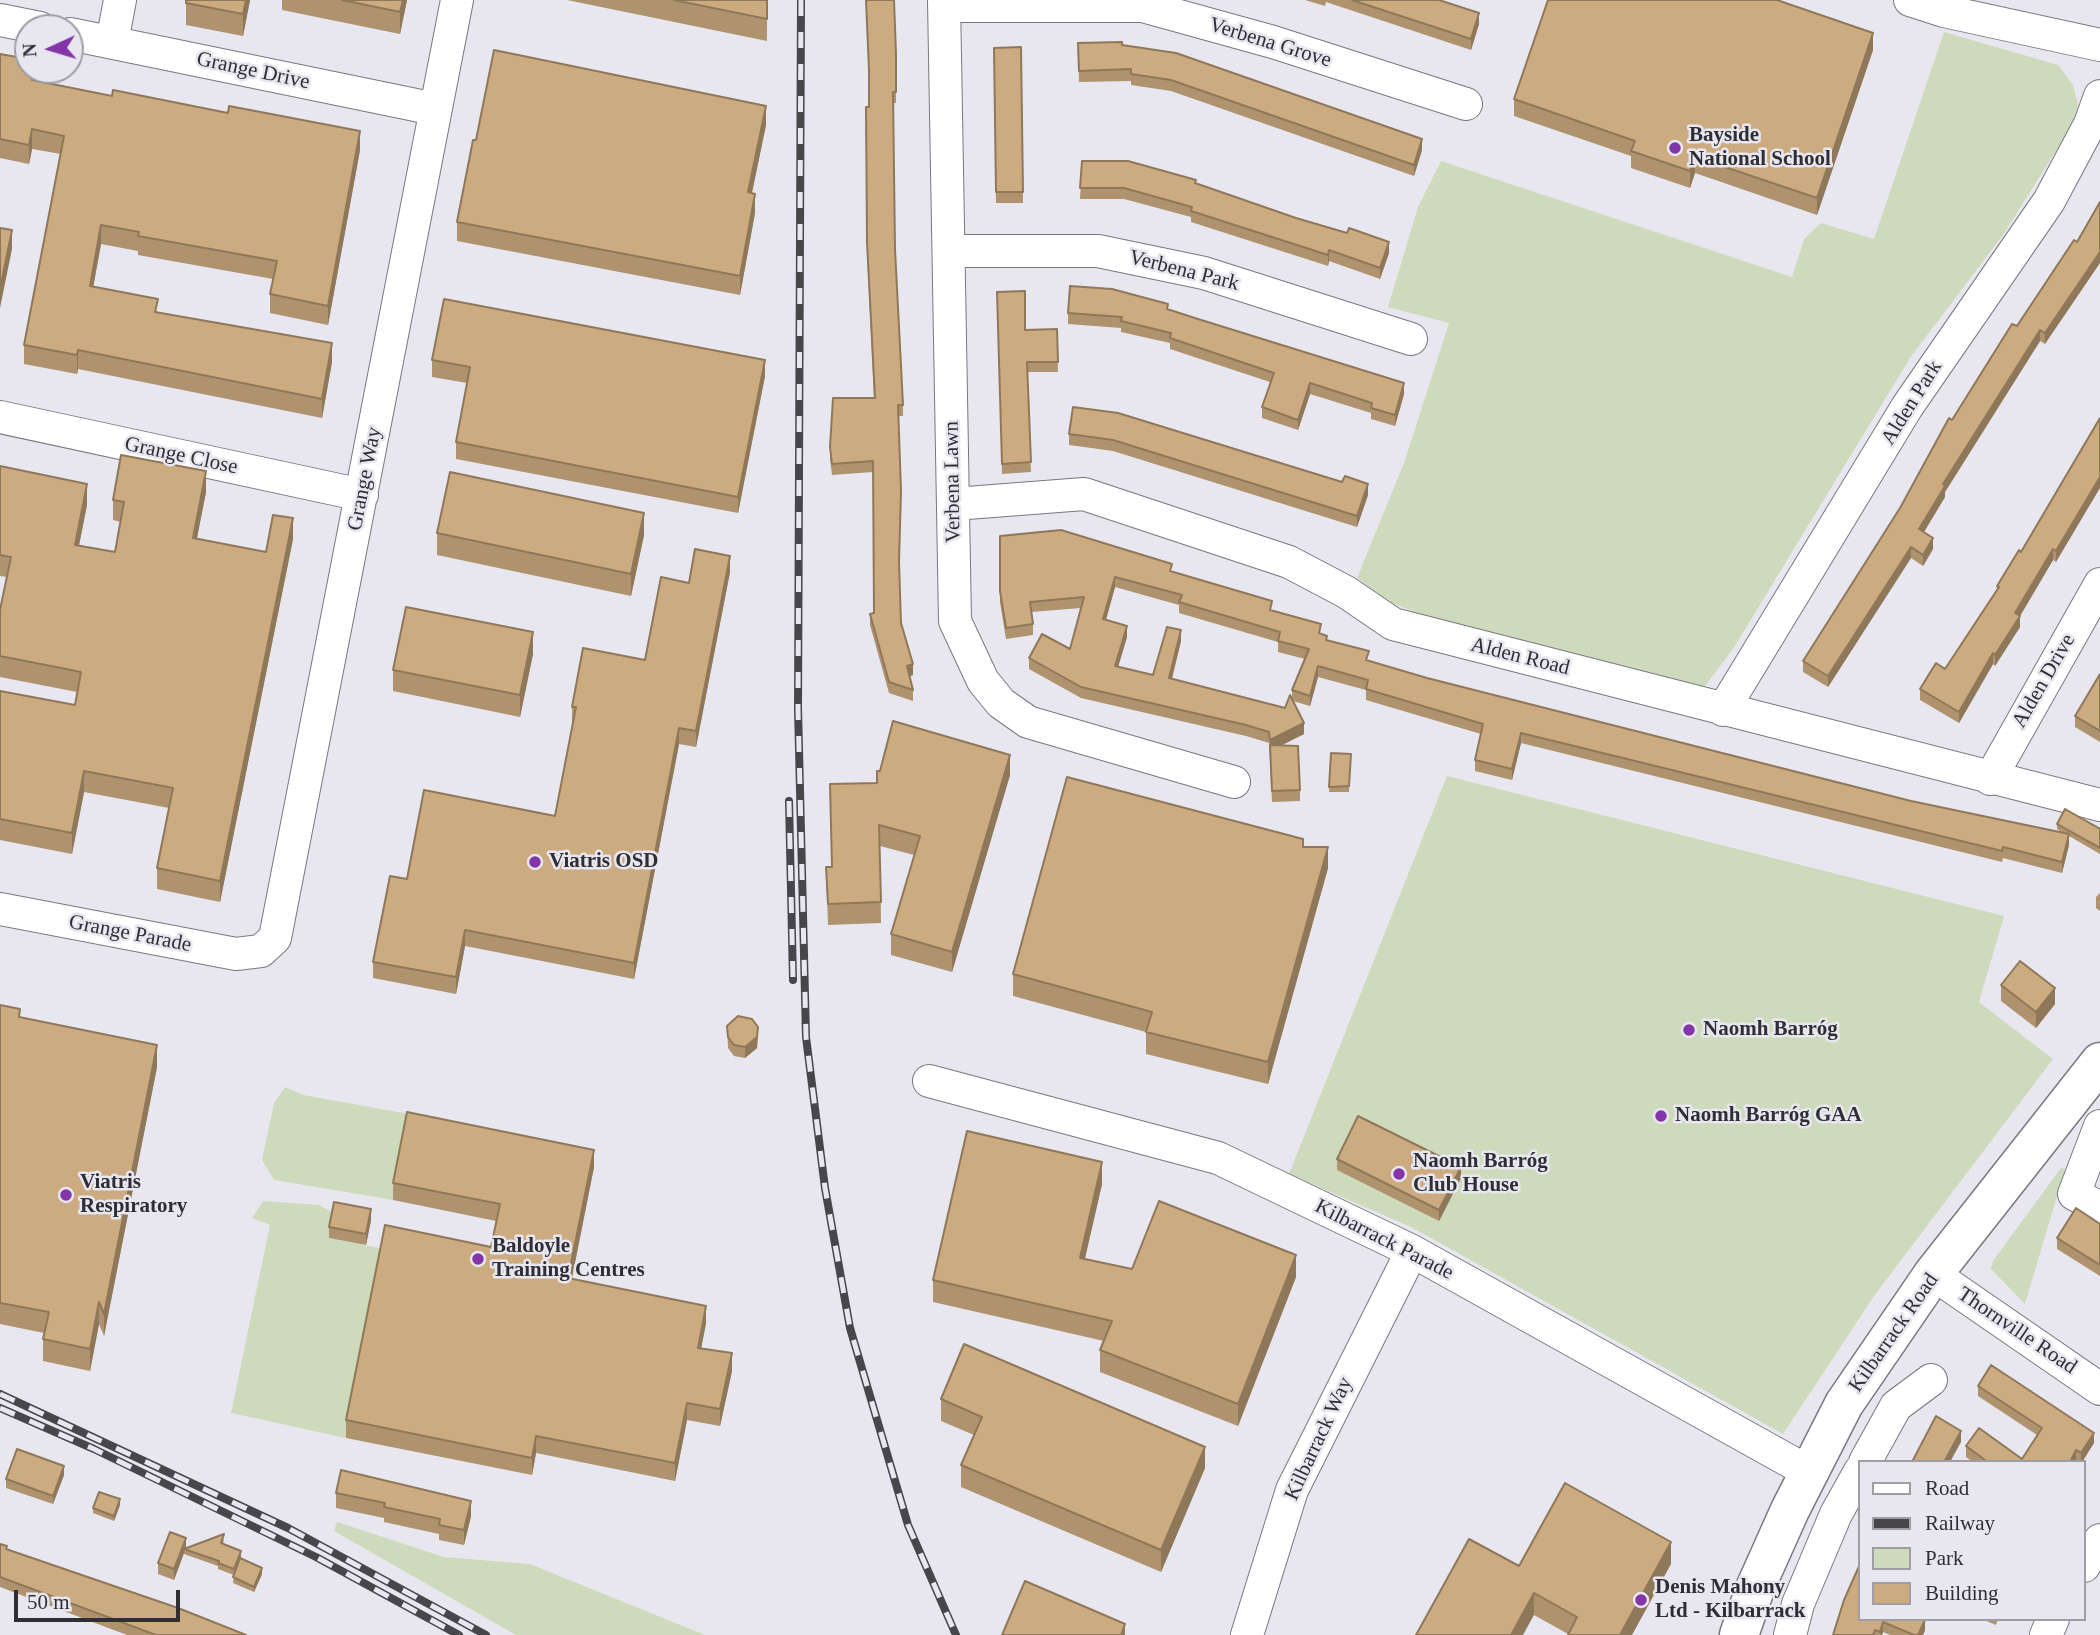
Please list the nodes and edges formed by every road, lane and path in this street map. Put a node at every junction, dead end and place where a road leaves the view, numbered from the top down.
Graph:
1 (120, 0) edge
2 (457, 0) edge
3 (1910, 0) edge
4 (944, 3) edge
5 (84, 37) edge
6 (112, 42) junction
7 (2100, 45) edge
8 (2100, 96) edge
9 (1465, 104) dead end
10 (435, 109) junction
11 (949, 251) junction
12 (1411, 340) dead end
13 (0, 417) edge
14 (362, 495) junction
15 (954, 504) junction
16 (2100, 584) edge
17 (1723, 710) junction
18 (1990, 779) junction
19 (1234, 782) dead end
20 (2100, 805) edge
21 (0, 909) edge
22 (261, 951) joint
23 (2100, 1062) edge
24 (929, 1080) dead end
25 (2087, 1105) edge
26 (2100, 1126) edge
27 (2100, 1208) edge
28 (1412, 1251) junction
29 (1934, 1274) junction
30 (1931, 1380) dead end
31 (2100, 1389) edge
32 (1866, 1460) edge
33 (1809, 1472) junction
34 (1858, 1475) edge
35 (2100, 1540) edge
36 (2086, 1563) edge
37 (1247, 1635) edge
38 (1739, 1635) edge
39 (1790, 1635) edge

1 - 6 street
2 - 10 street, Grange Way
3 - 7 street
4 - 9 street, Verbena Grove
4 - 11 street, Verbena Lawn
5 - 6 street, Grange Drive
6 - 10 street, Grange Drive
8 - 17 street, Alden Park
10 - 14 street, Grange Way
11 - 12 street, Verbena Park
11 - 15 street, Verbena Lawn
13 - 14 street, Grange Close
14 - 22 street, Grange Way
15 - 17 street, Alden Road
15 - 19 street, Verbena Lawn
16 - 18 street, Alden Drive
17 - 18 street, Alden Road
18 - 20 street, Alden Road
21 - 22 street, Grange Parade
23 - 25 main road, Kilbarrack Road
24 - 28 street, Kilbarrack Parade
25 - 29 main road, Kilbarrack Road
26 - 27 street
28 - 33 street, Kilbarrack Parade
28 - 37 street, Kilbarrack Way
29 - 31 street, Thornville Road
29 - 33 main road, Kilbarrack Road
30 - 32 street, Kilbarrack Road
33 - 38 main road, Kilbarrack Road
34 - 39 street
35 - 36 street

